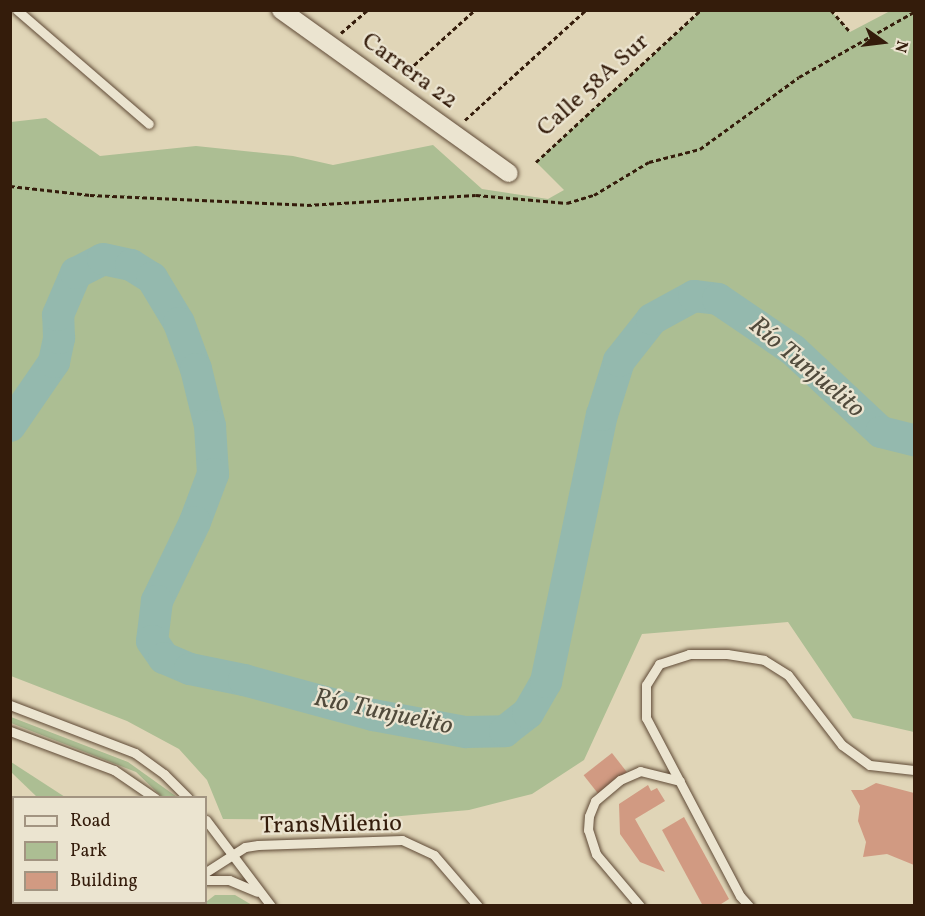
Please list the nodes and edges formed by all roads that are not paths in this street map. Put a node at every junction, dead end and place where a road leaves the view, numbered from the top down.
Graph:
1 (17, 10) edge
2 (281, 10) edge
3 (149, 124) dead end
4 (509, 173) dead end
5 (10, 705) edge
6 (10, 731) edge
7 (915, 770) edge
8 (680, 781) junction
9 (152, 796) edge
10 (186, 796) edge
11 (207, 821) edge
12 (232, 855) junction
13 (207, 871) edge
14 (207, 880) edge
15 (262, 894) junction
16 (740, 896) junction
17 (271, 906) edge
18 (478, 906) edge
19 (640, 906) edge
20 (734, 906) edge
21 (749, 906) edge

1 - 3 lane
2 - 4 street, Carrera 22
5 - 10 lane
6 - 9 lane
7 - 8 lane
8 - 16 lane
8 - 19 lane
11 - 12 lane, TransMilenio
12 - 13 lane, TransMilenio
12 - 15 lane, TransMilenio
12 - 18 lane, TransMilenio
14 - 15 lane
15 - 17 lane, TransMilenio
16 - 20 lane
16 - 21 lane

